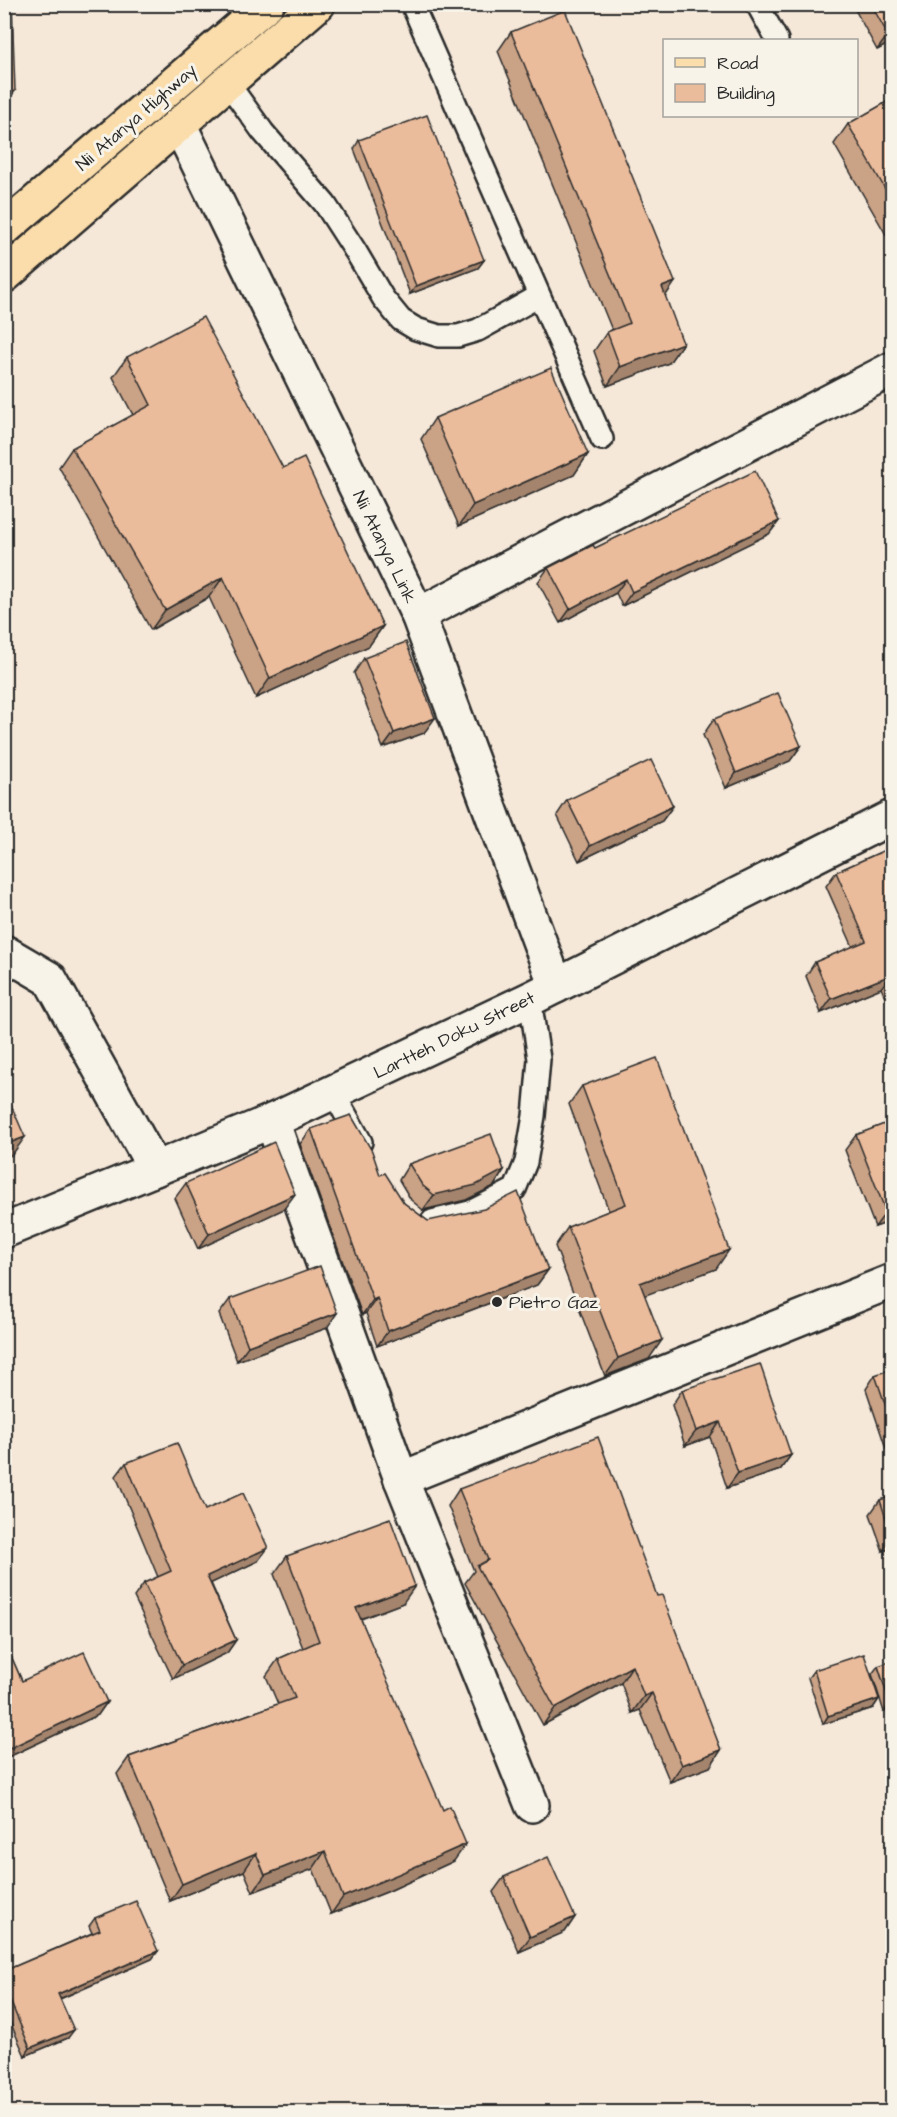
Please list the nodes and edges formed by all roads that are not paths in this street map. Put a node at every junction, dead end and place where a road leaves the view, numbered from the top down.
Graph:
1 (267, 4) edge
2 (318, 4) edge
3 (412, 4) edge
4 (757, 4) edge
5 (776, 39) edge
6 (227, 82) junction
7 (179, 124) junction
8 (4, 229) edge
9 (4, 276) edge
10 (539, 296) junction
11 (892, 369) edge
12 (602, 439) dead end
13 (418, 615) junction
14 (892, 817) edge
15 (4, 952) edge
16 (543, 992) junction
17 (333, 1092) junction
18 (272, 1121) junction
19 (374, 1164) edge
20 (155, 1169) junction
21 (414, 1219) edge
22 (4, 1230) edge
23 (892, 1281) edge
24 (401, 1479) junction
25 (532, 1805) dead end

1 - 8 main road, Nii Atanya Highway
2 - 6 main road
3 - 10 lane
4 - 5 lane
6 - 7 main road
6 - 10 lane
7 - 9 main road
7 - 13 street, Nii Atanya Link
10 - 12 lane
11 - 13 street
13 - 16 street, Nii Atanya Link
14 - 16 street, Lartteh Doku Street
15 - 20 street
16 - 17 street, Lartteh Doku Street
16 - 21 lane
17 - 18 street, Lartteh Doku Street
17 - 19 lane
18 - 20 street, Lartteh Doku Street
18 - 24 street
20 - 22 street, Lartteh Doku Street
23 - 24 street
24 - 25 street

